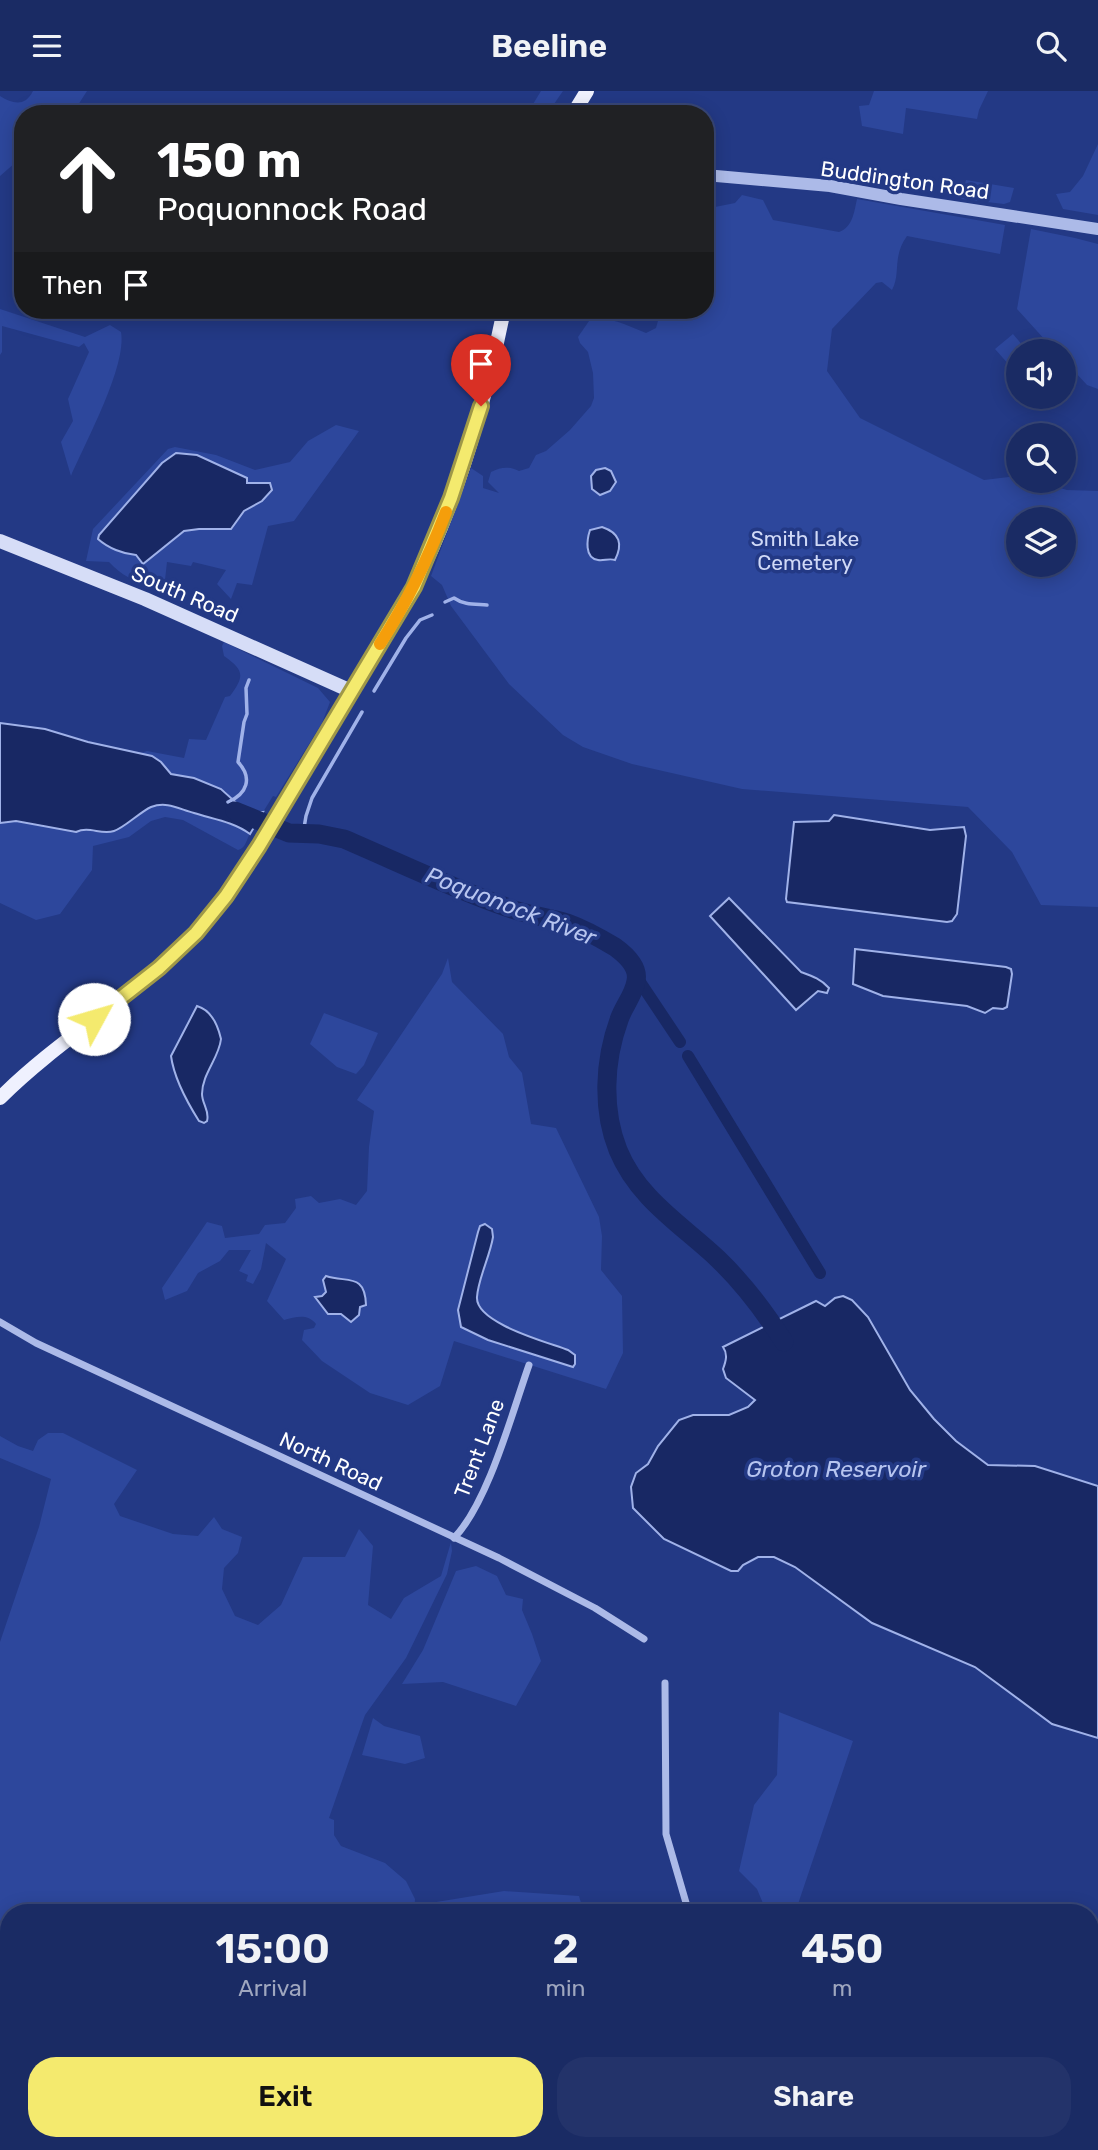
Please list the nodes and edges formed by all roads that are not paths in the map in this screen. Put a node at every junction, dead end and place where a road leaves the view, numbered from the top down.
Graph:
1 (714, 176) edge
2 (1098, 229) edge
3 (502, 319) edge
4 (0, 541) edge
5 (351, 691) junction
6 (0, 1098) edge
7 (0, 1322) edge
8 (528, 1365) dead end
9 (454, 1538) junction
10 (645, 1639) dead end
11 (665, 1683) dead end
12 (686, 1904) edge

1 - 2 street, Buddington Road
3 - 5 main road
4 - 5 main road, South Road
5 - 6 main road
7 - 9 street, North Road
8 - 9 street, Trent Lane
9 - 10 street, North Road
11 - 12 street

